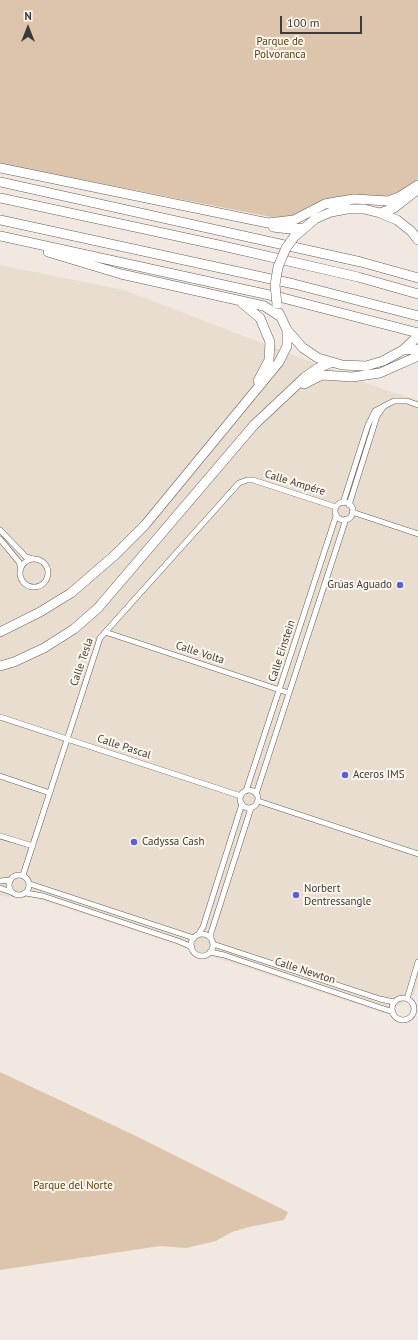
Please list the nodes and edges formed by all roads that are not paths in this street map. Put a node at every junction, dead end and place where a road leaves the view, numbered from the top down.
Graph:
1 (0, 168) edge
2 (0, 182) edge
3 (418, 185) edge
4 (418, 190) edge
5 (0, 198) edge
6 (199, 209) junction
7 (380, 213) junction
8 (0, 220) edge
9 (303, 228) junction
10 (0, 236) edge
11 (0, 240) edge
12 (418, 240) edge
13 (418, 278) edge
14 (418, 294) edge
15 (238, 300) junction
16 (418, 316) edge
17 (281, 317) junction
18 (288, 330) junction
19 (418, 334) edge
20 (410, 348) edge
21 (418, 356) edge
22 (330, 363) junction
23 (280, 401) junction
24 (245, 405) junction
25 (385, 405) junction
26 (418, 405) edge
27 (247, 480) joint
28 (343, 503) junction
29 (349, 505) junction
30 (336, 507) junction
31 (352, 512) junction
32 (336, 516) junction
33 (346, 520) junction
34 (0, 530) edge
35 (418, 534) edge
36 (0, 539) edge
37 (34, 559) junction
38 (108, 561) junction
39 (21, 569) junction
40 (0, 626) edge
41 (0, 632) edge
42 (105, 632) junction
43 (0, 666) edge
44 (280, 690) junction
45 (289, 693) junction
46 (0, 718) edge
47 (67, 739) junction
48 (0, 776) edge
49 (246, 791) junction
50 (50, 793) junction
51 (256, 794) junction
52 (241, 796) junction
53 (258, 801) junction
54 (242, 804) junction
55 (251, 808) junction
56 (0, 836) edge
57 (33, 846) junction
58 (418, 854) edge
59 (24, 875) junction
60 (10, 880) junction
61 (0, 881) edge
62 (30, 884) junction
63 (0, 888) edge
64 (11, 892) junction
65 (26, 893) junction
66 (196, 936) junction
67 (211, 938) junction
68 (213, 944) junction
69 (192, 947) junction
70 (210, 952) junction
71 (418, 962) edge
72 (407, 999) junction
73 (394, 1002) junction
74 (392, 1012) junction

1 - 6 highway
2 - 13 highway
3 - 6 highway
4 - 7 highway
5 - 14 highway
6 - 9 highway
7 - 9 highway
7 - 12 highway
8 - 16 highway
9 - 17 highway, bridge
10 - 19 highway
11 - 15 highway
15 - 17 highway
15 - 24 highway
17 - 18 highway
18 - 22 highway
18 - 24 highway
19 - 20 highway
20 - 22 highway
21 - 23 highway
22 - 23 highway
23 - 43 highway
24 - 38 highway
25 - 26 street
25 - 28 street
25 - 29 street
27 - 30 street, Calle Ampére
27 - 42 street, Calle Tesla
28 - 29 street
28 - 30 street
29 - 31 street
30 - 32 street
31 - 33 street
31 - 35 street
32 - 33 street
32 - 44 street, Calle Einstein
33 - 45 street, Calle Einstein
34 - 37 street
36 - 39 street
37 - 39 street
37 - 39 street
38 - 40 highway
38 - 41 highway
42 - 44 street, Calle Volta
42 - 47 street, Calle Tesla
44 - 45 street, Calle Volta
44 - 49 street, Calle Einstein
45 - 51 street, Calle Einstein
46 - 47 street, Calle Pascal
47 - 50 street, Calle Tesla
47 - 52 street, Calle Pascal
48 - 50 street
49 - 51 street
49 - 52 street
50 - 57 street, Calle Tesla
51 - 53 street
52 - 54 street
53 - 55 street
53 - 58 street
54 - 55 street
54 - 66 street
55 - 67 street
56 - 57 street
57 - 59 street, Calle Tesla
59 - 60 street
59 - 62 street
60 - 61 street
60 - 64 street
62 - 65 street
62 - 66 street
63 - 64 street
64 - 65 street
65 - 69 street
66 - 67 street
66 - 69 street
67 - 68 street
68 - 70 street
68 - 73 street, Calle Newton
69 - 70 street
70 - 74 street, Calle Newton
71 - 72 street
72 - 73 street
72 - 74 street
73 - 74 street

